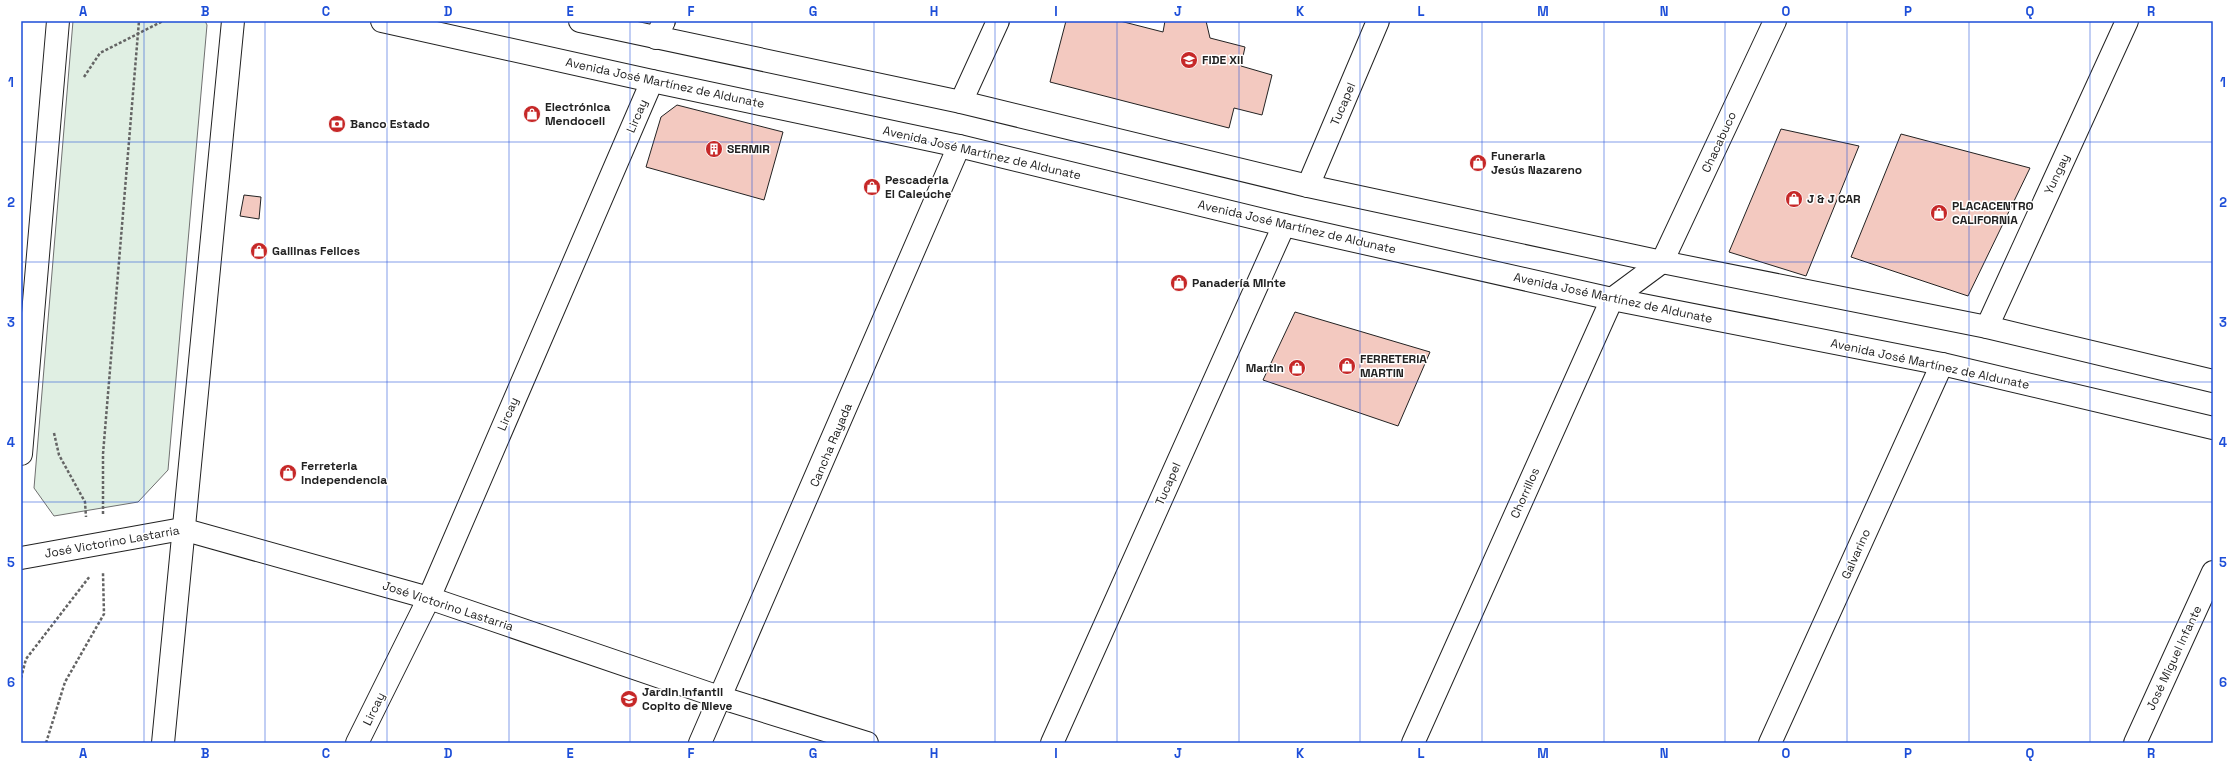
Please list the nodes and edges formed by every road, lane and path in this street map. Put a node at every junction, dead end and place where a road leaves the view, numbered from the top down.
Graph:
1 (58, 21) edge
2 (139, 21) edge
3 (163, 21) edge
4 (233, 21) edge
5 (382, 21) edge
6 (580, 21) edge
7 (998, 21) edge
8 (1378, 21) edge
9 (1775, 21) edge
10 (2127, 21) edge
11 (660, 30) edge
12 (138, 34) junction
13 (652, 81) junction
14 (81, 82) dead end
15 (961, 102) junction
16 (960, 146) junction
17 (1308, 186) junction
18 (1284, 225) junction
19 (1662, 262) junction
20 (1612, 299) junction
21 (1987, 327) junction
22 (1942, 364) junction
23 (2213, 381) edge
24 (52, 427) dead end
25 (2213, 428) edge
26 (21, 454) edge
27 (182, 529) junction
28 (96, 544) junction
29 (21, 558) edge
30 (2213, 572) edge
31 (429, 598) junction
32 (21, 678) edge
33 (722, 698) junction
34 (46, 743) edge
35 (163, 743) edge
36 (357, 743) edge
37 (700, 743) edge
38 (867, 743) edge
39 (1052, 743) edge
40 (1413, 743) edge
41 (1770, 743) edge
42 (2135, 743) edge

1 - 26 street
2 - 12 path
3 - 12 path
4 - 27 street
5 - 13 street, Avenida José Martínez de Aldunate
6 - 11 street
7 - 15 street
8 - 17 street, Tucapel
9 - 19 street, Chacabuco
10 - 21 street, Yungay
11 - 15 street
12 - 14 path
12 - 28 path
13 - 16 street, Avenida José Martínez de Aldunate
13 - 31 street, Lircay
15 - 17 street
16 - 18 street, Avenida José Martínez de Aldunate
16 - 33 street, Cancha Rayada
17 - 19 street
18 - 20 street, Avenida José Martínez de Aldunate
18 - 39 street, Tucapel
19 - 20 street, Chorrillos
19 - 21 street
20 - 22 street, Avenida José Martínez de Aldunate
20 - 40 street, Chorrillos
21 - 23 street
22 - 25 street, Avenida José Martínez de Aldunate
22 - 41 street, Galvarino
24 - 28 path
27 - 28 street, José Victorino Lastarria
27 - 31 street, José Victorino Lastarria
27 - 35 street
28 - 29 street, José Victorino Lastarria
28 - 32 path
28 - 34 path
30 - 42 street, José Miguel Infante
31 - 33 street, José Victorino Lastarria
31 - 36 street, Lircay
33 - 37 street, Cancha Rayada
33 - 38 street, José Victorino Lastarria

